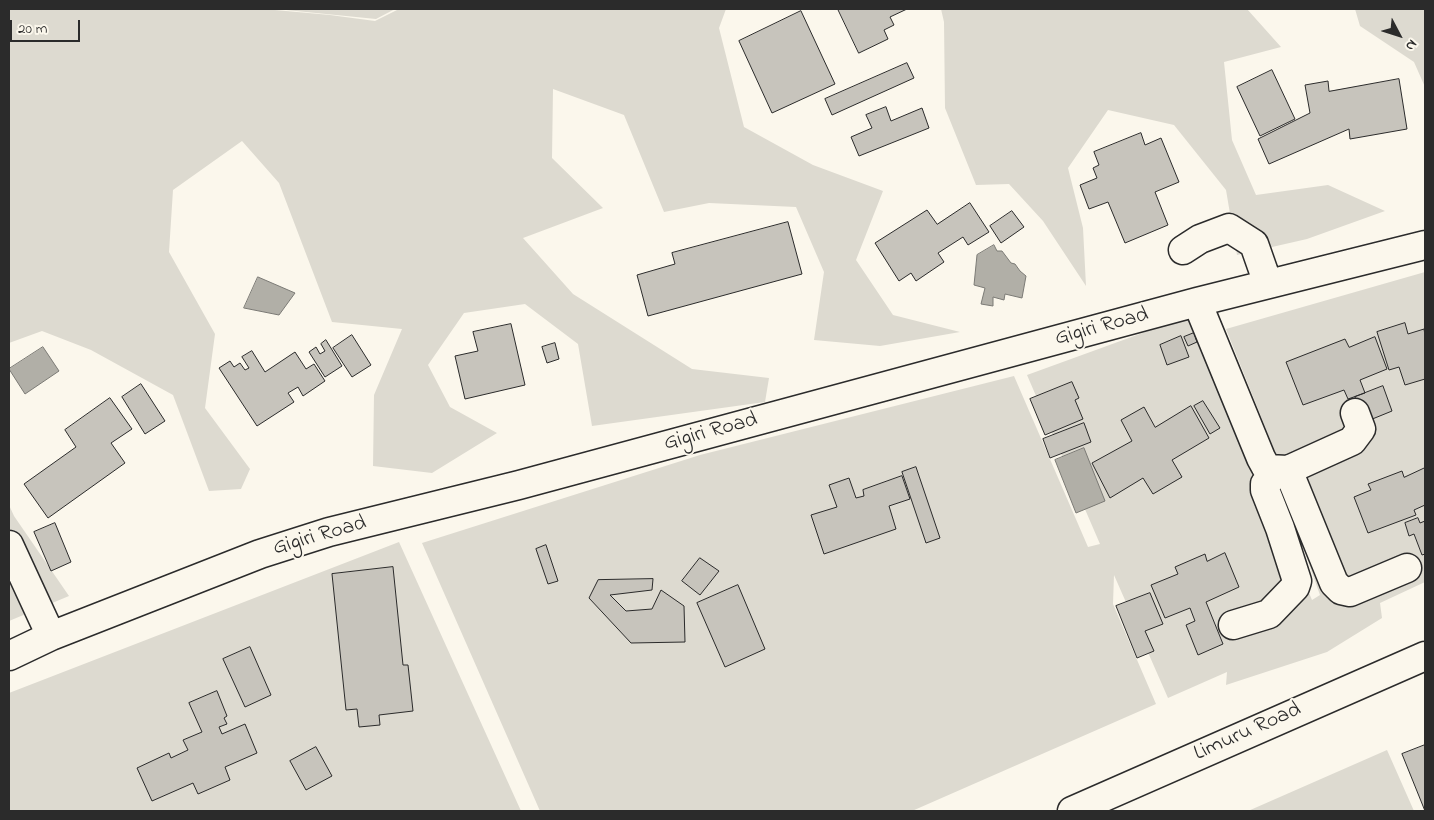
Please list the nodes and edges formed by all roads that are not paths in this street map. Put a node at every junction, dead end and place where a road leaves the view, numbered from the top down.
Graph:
1 (1425, 245) edge
2 (1183, 250) dead end
3 (1268, 284) junction
4 (1197, 302) junction
5 (1356, 412) dead end
6 (1278, 469) junction
7 (9, 545) edge
8 (1406, 568) dead end
9 (1233, 625) dead end
10 (51, 636) junction
11 (9, 656) edge
12 (1425, 656) edge
13 (1072, 811) edge

1 - 3 street, Gigiri Road
2 - 3 street
3 - 4 street, Gigiri Road
4 - 6 street
4 - 10 street, Gigiri Road
5 - 6 street
6 - 8 street
6 - 9 street
7 - 10 street
10 - 11 street, Gigiri Road
12 - 13 street, Limuru Road

